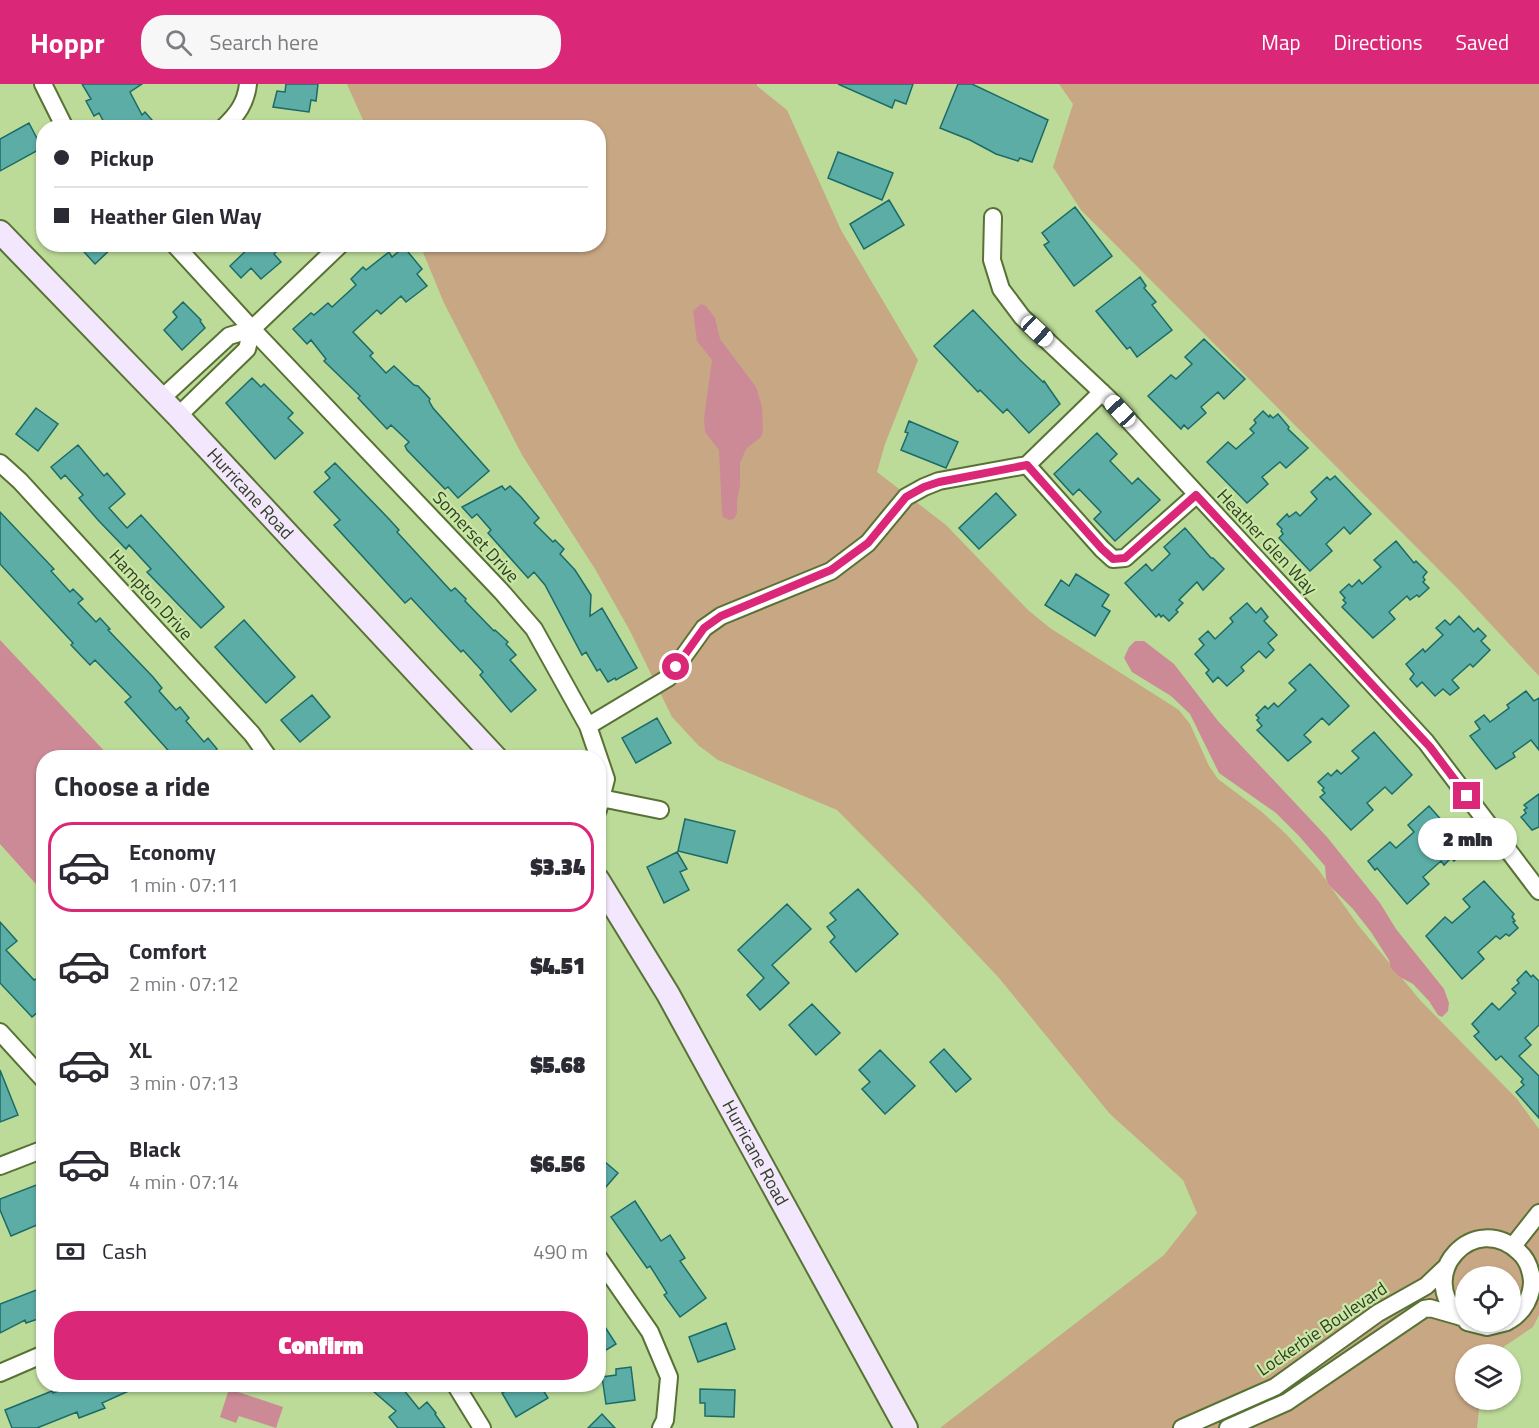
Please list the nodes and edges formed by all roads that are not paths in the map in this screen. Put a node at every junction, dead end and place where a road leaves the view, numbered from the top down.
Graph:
1 (43, 84) edge
2 (248, 84) edge
3 (60, 120) edge
4 (232, 120) edge
5 (993, 217) dead end
6 (0, 232) edge
7 (181, 252) edge
8 (333, 252) edge
9 (252, 329) junction
10 (1102, 392) junction
11 (162, 398) junction
12 (178, 416) junction
13 (0, 463) edge
14 (1027, 465) junction
15 (1196, 495) junction
16 (588, 726) junction
17 (263, 750) edge
18 (489, 750) edge
19 (596, 750) edge
20 (606, 805) edge
21 (660, 810) dead end
22 (1539, 891) edge
23 (606, 893) edge
24 (0, 1032) edge
25 (36, 1071) edge
26 (36, 1152) edge
27 (0, 1166) edge
28 (1539, 1213) edge
29 (1513, 1246) junction
30 (1445, 1268) junction
31 (606, 1269) edge
32 (1535, 1292) edge
33 (1521, 1310) edge
34 (1455, 1311) edge
35 (1455, 1316) edge
36 (36, 1357) edge
37 (0, 1373) edge
38 (460, 1392) edge
39 (482, 1428) edge
40 (662, 1428) edge
41 (906, 1428) edge
42 (1182, 1428) edge
43 (1228, 1428) edge

1 - 3 street
2 - 4 street
5 - 10 street, Heather Glen Way
6 - 11 street, Hurricane Road
7 - 9 street, Somerset Drive
8 - 9 street
9 - 11 street
9 - 12 street
9 - 16 street, Somerset Drive
10 - 14 street
10 - 15 street, Heather Glen Way
11 - 12 street, Hurricane Road
12 - 18 street, Hurricane Road
13 - 17 street, Hampton Drive
14 - 15 street
14 - 16 street
15 - 22 street, Heather Glen Way
16 - 19 street, Somerset Drive
20 - 21 street
23 - 41 street, Hurricane Road
24 - 25 street
26 - 27 street
28 - 29 street
29 - 30 street
29 - 32 street
30 - 34 street
30 - 42 street, Lockerbie Boulevard
31 - 40 street
32 - 33 street
35 - 43 street
36 - 37 street
38 - 39 street

